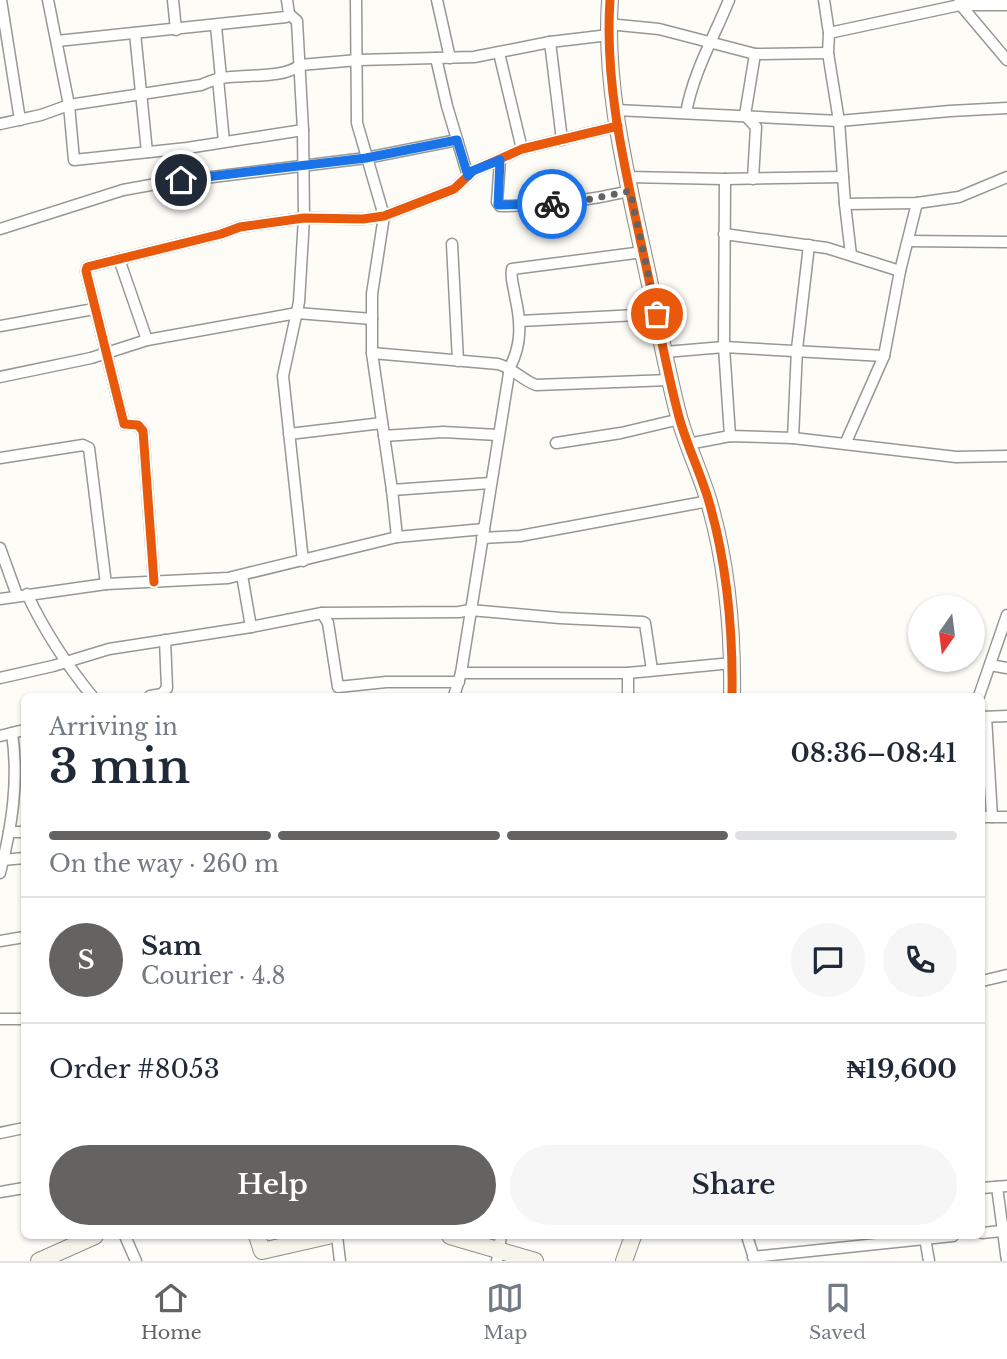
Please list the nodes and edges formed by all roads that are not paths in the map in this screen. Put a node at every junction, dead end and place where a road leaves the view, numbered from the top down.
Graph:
1 (1, 0) edge
2 (48, 0) edge
3 (173, 0) edge
4 (287, 0) edge
5 (356, 0) edge
6 (437, 0) edge
7 (610, 0) edge
8 (729, 0) edge
9 (824, 0) edge
10 (958, 2) edge
11 (1007, 5) edge
12 (289, 14) junction
13 (216, 26) junction
14 (176, 30) junction
15 (609, 30) junction
16 (135, 33) junction
17 (829, 33) junction
18 (57, 41) junction
19 (550, 42) junction
20 (711, 44) junction
21 (499, 53) junction
22 (828, 53) junction
23 (755, 54) junction
24 (436, 58) junction
25 (450, 58) junction
26 (358, 60) junction
27 (1007, 60) edge
28 (300, 65) junction
29 (219, 79) junction
30 (141, 92) junction
31 (69, 104) junction
32 (1007, 108) edge
33 (686, 113) junction
34 (745, 115) junction
35 (617, 118) junction
36 (20, 120) junction
37 (839, 121) junction
38 (0, 124) edge
39 (303, 130) junction
40 (457, 140) junction
41 (562, 140) junction
42 (224, 142) junction
43 (522, 149) junction
44 (147, 152) junction
45 (366, 158) junction
46 (500, 160) junction
47 (304, 164) junction
48 (468, 176) junction
49 (843, 177) junction
50 (1007, 177) edge
51 (753, 178) junction
52 (725, 179) junction
53 (628, 184) junction
54 (917, 203) junction
55 (845, 204) junction
56 (384, 216) junction
57 (304, 218) junction
58 (0, 229) edge
59 (724, 234) junction
60 (908, 241) junction
61 (1007, 242) edge
62 (452, 244) dead end
63 (808, 245) junction
64 (643, 251) junction
65 (851, 255) junction
66 (119, 259) junction
67 (900, 271) junction
68 (94, 309) junction
69 (297, 313) junction
70 (657, 314) junction
71 (372, 319) junction
72 (520, 321) junction
73 (0, 326) edge
74 (147, 341) junction
75 (724, 347) junction
76 (797, 349) junction
77 (665, 352) junction
78 (106, 353) junction
79 (372, 353) junction
80 (884, 356) junction
81 (458, 361) junction
82 (510, 367) junction
83 (0, 377) edge
84 (670, 380) junction
85 (680, 419) junction
86 (382, 423) junction
87 (289, 434) junction
88 (498, 435) junction
89 (384, 436) junction
90 (730, 436) junction
91 (793, 438) junction
92 (846, 442) junction
93 (555, 443) dead end
94 (688, 444) junction
95 (1007, 456) edge
96 (0, 458) edge
97 (490, 483) junction
98 (393, 490) junction
99 (709, 501) junction
100 (483, 533) junction
101 (397, 537) junction
102 (0, 548) edge
103 (303, 561) junction
104 (242, 575) junction
105 (154, 582) junction
106 (106, 584) junction
107 (22, 595) junction
108 (0, 599) edge
109 (470, 610) junction
110 (321, 613) junction
111 (1007, 615) edge
112 (251, 627) junction
113 (165, 640) junction
114 (65, 662) junction
115 (733, 663) junction
116 (990, 665) junction
117 (1007, 668) edge
118 (652, 670) junction
119 (628, 673) junction
120 (460, 677) junction
121 (0, 678) edge
122 (90, 693) edge
123 (163, 693) edge
124 (455, 693) edge
125 (628, 693) edge
126 (732, 693) edge
127 (980, 693) edge
128 (1007, 716) edge
129 (985, 717) edge
130 (21, 731) edge
131 (12, 733) junction
132 (0, 736) edge
133 (985, 750) edge
134 (987, 817) edge
135 (1007, 817) edge
136 (9, 832) junction
137 (21, 832) edge
138 (21, 858) edge
139 (3, 860) junction
140 (0, 873) edge
141 (21, 938) edge
142 (0, 941) edge
143 (1007, 975) edge
144 (985, 980) edge
145 (21, 1018) edge
146 (0, 1019) edge
147 (21, 1129) edge
148 (0, 1133) edge
149 (1002, 1186) edge
150 (21, 1188) edge
151 (0, 1192) edge
152 (1002, 1231) junction
153 (985, 1233) edge
154 (88, 1239) edge
155 (126, 1239) edge
156 (313, 1239) edge
157 (337, 1239) edge
158 (461, 1239) edge
159 (632, 1239) edge
160 (748, 1239) edge
161 (919, 1239) edge
162 (925, 1239) edge
163 (261, 1249) edge
164 (499, 1249) edge
165 (817, 1256) edge
166 (1006, 1257) edge
167 (754, 1259) edge
168 (39, 1261) edge
169 (136, 1261) edge
170 (340, 1261) edge
171 (535, 1261) edge
172 (624, 1261) edge
173 (929, 1261) edge

1 - 36 street
2 - 18 street
3 - 14 street
4 - 12 street
5 - 26 street
6 - 25 street
7 - 15 street
8 - 20 street
9 - 17 street
10 - 11 street
10 - 17 street
10 - 27 street
12 - 13 street
12 - 28 street
13 - 14 street
13 - 29 street
14 - 16 street
15 - 19 street
15 - 20 street
15 - 35 street
16 - 18 street
16 - 30 street
17 - 22 street
18 - 31 street
19 - 21 street
19 - 41 street
20 - 23 street
20 - 33 street
21 - 25 street
21 - 43 street
22 - 23 street
22 - 37 street
23 - 34 street
24 - 25 street
24 - 26 street
24 - 40 street
26 - 28 street
26 - 45 street
28 - 29 street
28 - 39 street
29 - 30 street
29 - 42 street
30 - 31 street
30 - 44 street
31 - 36 street
31 - 44 street
32 - 37 street
33 - 34 street
33 - 35 street
34 - 37 street
34 - 51 street
35 - 41 street
35 - 53 street
36 - 38 street
37 - 49 street
39 - 42 street
39 - 47 street
40 - 45 street
40 - 48 street
41 - 43 street
42 - 44 street
43 - 46 street
45 - 47 street
45 - 56 street
46 - 48 street
46 - 53 street
47 - 57 street
47 - 58 street
48 - 56 street
49 - 51 street
49 - 55 street
50 - 54 street
51 - 52 street
52 - 53 street
52 - 59 street
53 - 64 street
54 - 55 street
54 - 60 street
55 - 65 street
56 - 57 street
56 - 71 street
57 - 66 street
57 - 69 street
59 - 63 street
59 - 75 street
60 - 61 street
60 - 67 street
62 - 81 street
63 - 65 street
63 - 76 street
64 - 70 street
64 - 72 street
65 - 67 street
66 - 68 street
66 - 74 street
67 - 80 street
68 - 73 street
68 - 78 street
69 - 71 street
69 - 74 street
69 - 87 street
70 - 72 street
70 - 77 street
71 - 79 street
72 - 82 street
74 - 78 street
75 - 76 street
75 - 77 street
75 - 90 street
76 - 80 street
76 - 91 street
77 - 84 street
78 - 83 street
78 - 105 street
79 - 81 street
79 - 86 street
80 - 92 street
81 - 82 street
82 - 84 street
82 - 88 street
84 - 85 street
85 - 93 street
85 - 94 street
86 - 87 street
86 - 89 street
87 - 103 street
88 - 89 street
88 - 97 street
89 - 98 street
90 - 91 street
90 - 94 street
91 - 92 street
92 - 95 street
94 - 99 street
96 - 106 street
97 - 98 street
97 - 100 street
98 - 101 street
99 - 100 street
99 - 115 street
100 - 101 street
100 - 109 street
101 - 103 street
102 - 107 street
103 - 104 street
104 - 105 street
104 - 112 street
105 - 106 street
106 - 107 street
107 - 108 street
107 - 114 street
109 - 110 street
109 - 118 street
109 - 120 street
110 - 112 street
110 - 120 street
111 - 116 street
112 - 113 street
113 - 114 street
113 - 123 street
114 - 121 street
114 - 122 street
115 - 118 street
115 - 126 street
116 - 117 street
116 - 127 street
118 - 119 street
119 - 120 street
119 - 125 street
120 - 124 street
128 - 129 street
130 - 131 street
131 - 132 street
131 - 136 street
133 - 134 street
134 - 135 street
136 - 137 street
136 - 139 street
138 - 139 street
139 - 140 street
141 - 142 street
143 - 144 street
145 - 146 street
147 - 148 street
149 - 152 street
150 - 151 street
152 - 153 street
152 - 166 street
154 - 168 street
155 - 169 street
156 - 163 street
157 - 170 street
158 - 164 street
159 - 172 street
160 - 167 street
161 - 165 street
162 - 173 street
164 - 171 street
165 - 167 street

